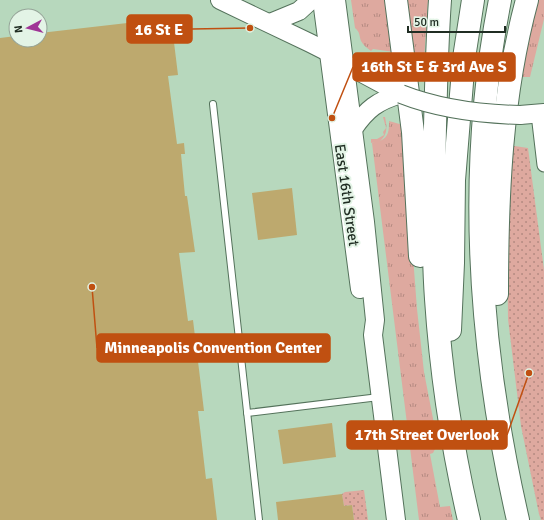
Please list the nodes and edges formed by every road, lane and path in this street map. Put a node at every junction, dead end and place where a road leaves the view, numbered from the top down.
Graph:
1 (220, 0) edge
2 (311, 0) edge
3 (322, 0) edge
4 (336, 0) edge
5 (396, 0) edge
6 (440, 0) edge
7 (473, 0) edge
8 (500, 0) edge
9 (527, 0) edge
10 (270, 23) junction
11 (328, 52) junction
12 (345, 64) junction
13 (401, 94) junction
14 (213, 104) dead end
15 (541, 114) edge
16 (353, 129) junction
17 (544, 165) edge
18 (373, 335) junction
19 (380, 397) junction
20 (246, 413) junction
21 (449, 420) junction
22 (467, 512) edge
23 (259, 520) edge
24 (396, 520) edge
25 (519, 520) edge

1 - 10 street
2 - 10 street
3 - 11 street, East 16th Street
4 - 12 street, East 16th Street
5 - 22 highway
6 - 21 highway
7 - 21 highway
8 - 25 highway
9 - 25 highway
10 - 11 street
11 - 12 street
11 - 18 street, East 16th Street
12 - 13 street
12 - 16 street, East 16th Street
13 - 15 street, bridge
13 - 16 street
14 - 20 lane
15 - 17 street
16 - 18 street, East 16th Street
18 - 19 street, East 16th Street
19 - 20 lane
19 - 24 street, East 16th Street
20 - 23 lane
21 - 22 highway

